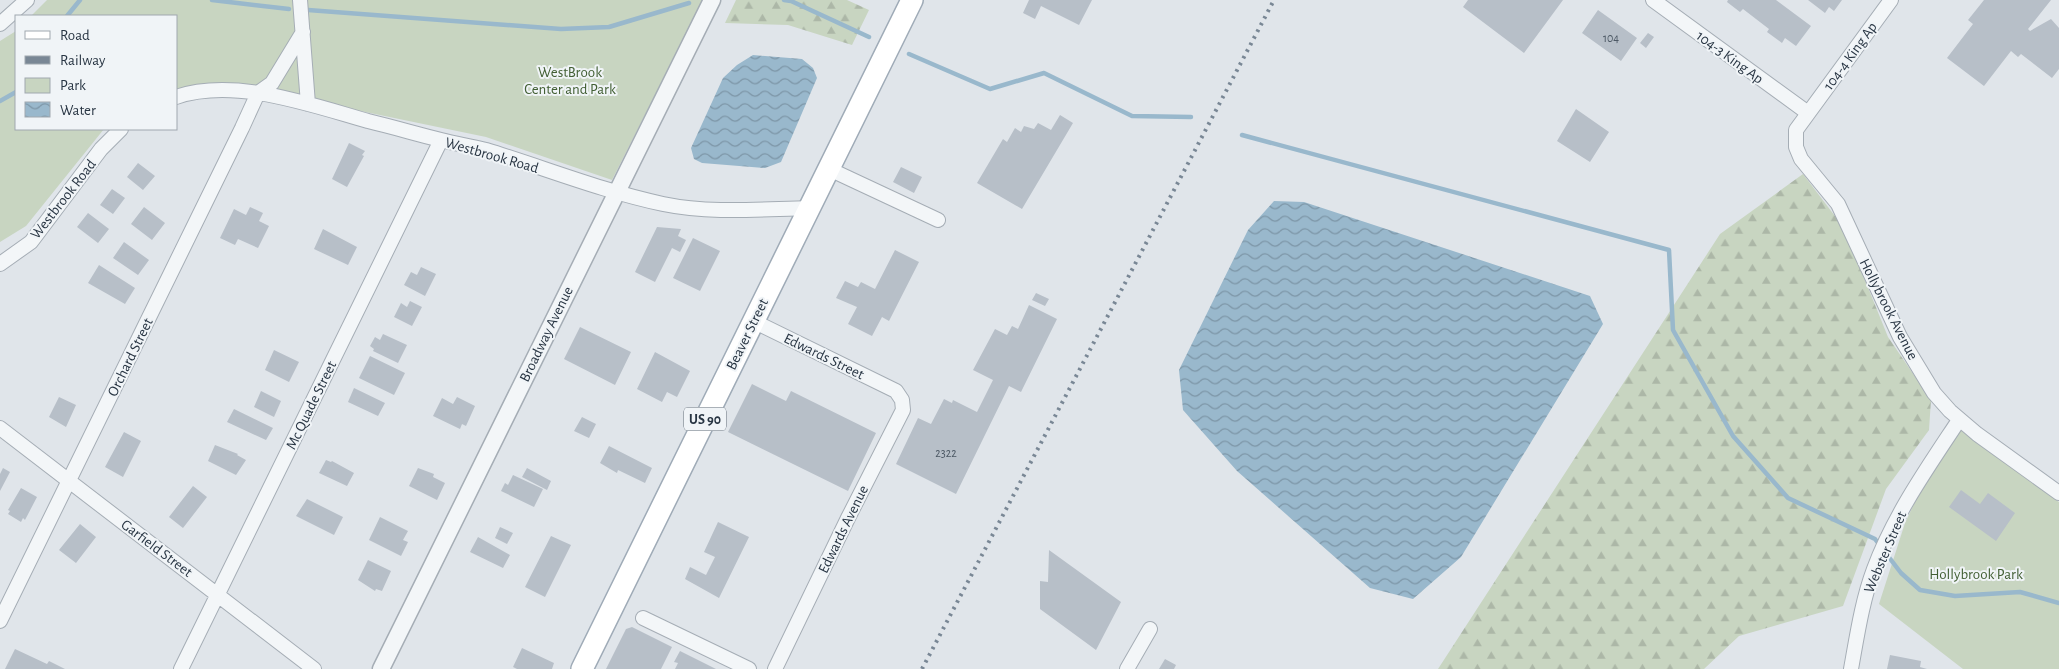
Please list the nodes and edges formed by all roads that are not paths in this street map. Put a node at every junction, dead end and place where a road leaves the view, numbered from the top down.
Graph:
1 (27, 0) edge
2 (300, 0) edge
3 (712, 0) edge
4 (912, 0) edge
5 (1652, 0) edge
6 (1892, 0) edge
7 (0, 24) edge
8 (303, 32) junction
9 (258, 93) junction
10 (178, 97) edge
11 (308, 104) junction
12 (1808, 113) junction
13 (120, 130) edge
14 (441, 140) junction
15 (828, 169) junction
16 (616, 193) junction
17 (810, 208) junction
18 (938, 220) dead end
19 (0, 264) edge
20 (753, 321) junction
21 (896, 391) joint
22 (1959, 420) junction
23 (0, 428) edge
24 (69, 481) junction
25 (2059, 493) edge
26 (218, 595) junction
27 (643, 618) dead end
28 (0, 621) edge
29 (1150, 629) dead end
30 (181, 669) edge
31 (314, 669) edge
32 (381, 669) edge
33 (582, 669) edge
34 (749, 669) edge
35 (776, 669) edge
36 (1127, 669) edge
37 (1851, 669) edge

1 - 7 street
2 - 8 street
3 - 16 street, Broadway Avenue
4 - 15 main road, Beaver Street / US 90
5 - 12 street, 104-3 King Ap
6 - 12 street, 104-4 King Ap
8 - 9 street
8 - 11 street
9 - 10 street, Westbrook Road
9 - 11 street, Westbrook Road
9 - 24 street, Orchard Street
11 - 14 street, Westbrook Road
12 - 22 street, Hollybrook Avenue
13 - 19 street, Westbrook Road
14 - 16 street, Westbrook Road
14 - 26 street, Mc Quade Street
15 - 17 main road, Beaver Street / US 90
15 - 18 street
16 - 17 street, Westbrook Road
16 - 32 street, Broadway Avenue
17 - 20 main road, Beaver Street / US 90
20 - 21 street, Edwards Street
20 - 33 main road, Beaver Street / US 90
21 - 35 street, Edwards Avenue
22 - 25 street, Hollybrook Avenue
22 - 37 street, Webster Street
23 - 24 street, Garfield Street
24 - 26 street, Garfield Street
24 - 28 street, Orchard Street
26 - 30 street, Mc Quade Street
26 - 31 street, Garfield Street
27 - 34 street
29 - 36 street

